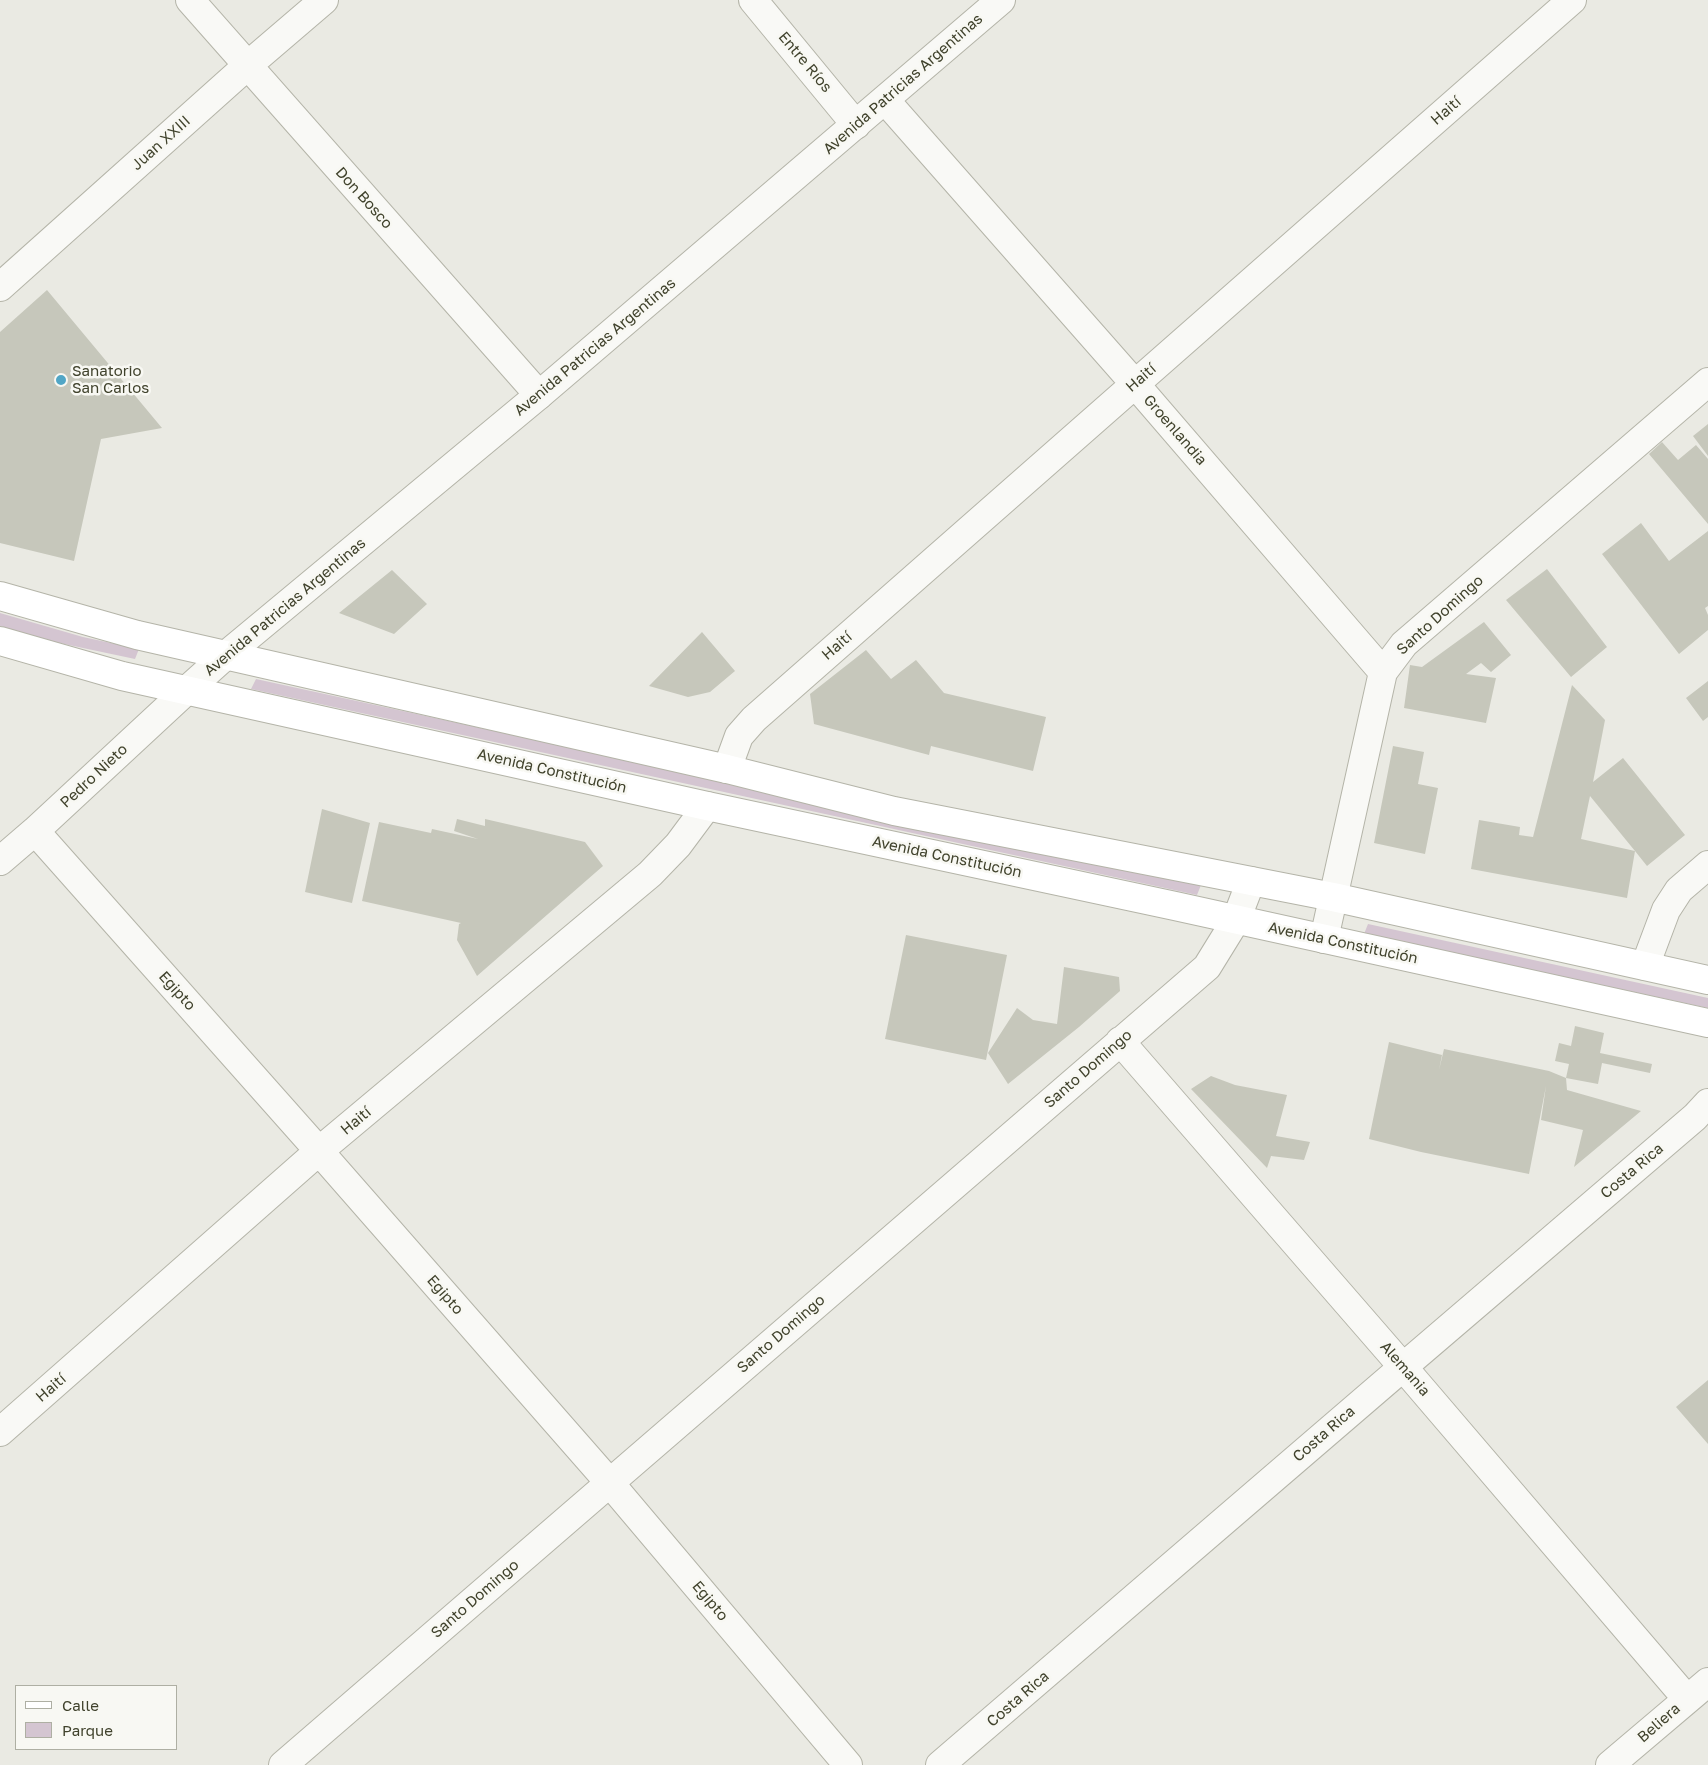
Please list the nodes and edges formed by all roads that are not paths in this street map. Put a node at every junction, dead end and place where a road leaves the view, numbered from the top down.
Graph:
1 (190, 0) edge
2 (324, 0) edge
3 (753, 0) edge
4 (1001, 0) edge
5 (1572, 0) edge
6 (247, 66) junction
7 (885, 100) junction
8 (856, 125) junction
9 (0, 287) edge
10 (1708, 382) edge
11 (1135, 384) junction
12 (539, 395) junction
13 (0, 596) edge
14 (0, 641) edge
15 (226, 655) junction
16 (1383, 672) junction
17 (187, 690) junction
18 (727, 769) junction
19 (707, 806) junction
20 (35, 831) junction
21 (0, 861) edge
22 (1708, 865) edge
23 (1251, 881) junction
24 (1333, 897) junction
25 (1236, 920) junction
26 (1324, 939) junction
27 (1645, 966) junction
28 (1708, 980) edge
29 (1708, 1023) edge
30 (1120, 1042) junction
31 (1708, 1103) edge
32 (319, 1151) junction
33 (1403, 1367) junction
34 (0, 1432) edge
35 (609, 1482) junction
36 (1708, 1682) edge
37 (1687, 1700) junction
38 (283, 1765) edge
39 (848, 1765) edge
40 (940, 1765) edge
41 (1610, 1765) edge

1 - 6 street, Don Bosco
2 - 6 street, Juan XXIII
3 - 8 street, Entre Ríos
4 - 7 street, Avenida Patricias Argentinas
5 - 11 street, Haití
6 - 9 street, Juan XXIII
6 - 12 street, Don Bosco
7 - 8 street, Avenida Patricias Argentinas
7 - 11 street, Groenlandia
8 - 12 street, Avenida Patricias Argentinas
10 - 16 street, Santo Domingo
11 - 16 street, Groenlandia
11 - 18 street, Haití
12 - 15 street, Avenida Patricias Argentinas
13 - 15 main road
14 - 17 main road, Avenida Constitución
15 - 17 street, Avenida Patricias Argentinas
15 - 18 main road
16 - 24 street, Santo Domingo
17 - 19 main road, Avenida Constitución
17 - 20 street, Pedro Nieto
18 - 23 main road
19 - 25 main road, Avenida Constitución
19 - 32 street, Haití
20 - 21 street, Pedro Nieto
20 - 32 street, Egipto
22 - 27 street
23 - 24 main road
23 - 25 street, Santo Domingo
24 - 26 street, Santo Domingo
24 - 27 main road
25 - 26 main road, Avenida Constitución
25 - 30 street, Santo Domingo
26 - 29 main road, Avenida Constitución
27 - 28 main road
30 - 33 street, Alemania
30 - 35 street, Santo Domingo
31 - 33 street, Costa Rica
32 - 34 street, Haití
32 - 35 street, Egipto
33 - 37 street, Alemania
33 - 40 street, Costa Rica
35 - 38 street, Santo Domingo
35 - 39 street, Egipto
36 - 37 street, Beliera
37 - 41 street, Beliera

